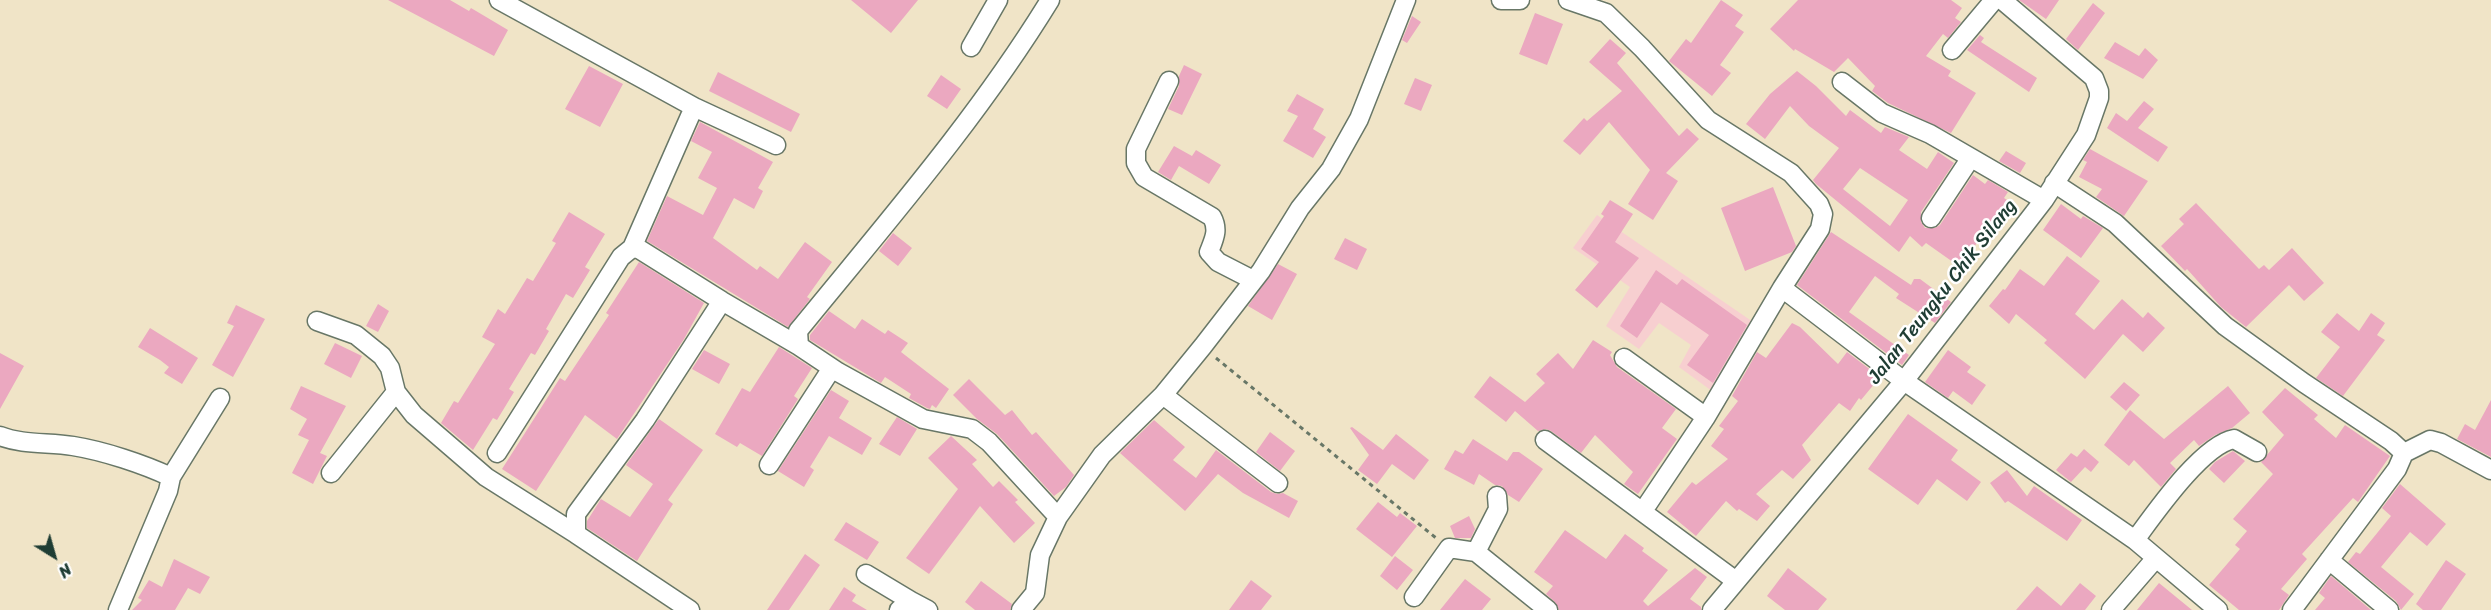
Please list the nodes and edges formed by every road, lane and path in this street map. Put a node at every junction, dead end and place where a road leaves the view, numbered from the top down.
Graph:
1 (499, 0) edge
2 (998, 0) edge
3 (1050, 0) edge
4 (1406, 0) edge
5 (1501, 0) edge
6 (1521, 0) edge
7 (1568, 0) edge
8 (1994, 0) edge
9 (2002, 0) edge
10 (971, 47) dead end
11 (1952, 50) dead end
12 (1168, 81) dead end
13 (1842, 82) dead end
14 (694, 107) junction
15 (776, 145) dead end
16 (1970, 159) junction
17 (2054, 183) junction
18 (2044, 200) junction
19 (1931, 218) dead end
20 (632, 248) junction
21 (1254, 280) junction
22 (1782, 288) junction
23 (722, 301) junction
24 (317, 321) dead end
25 (799, 346) junction
26 (1203, 346) junction
27 (1624, 358) dead end
28 (831, 368) junction
29 (1904, 381) junction
30 (396, 392) junction
31 (1163, 395) junction
32 (220, 398) dead end
33 (1706, 417) junction
34 (0, 436) edge
35 (1545, 440) dead end
36 (2258, 452) dead end
37 (497, 453) dead end
38 (2404, 453) junction
39 (769, 465) dead end
40 (2491, 470) edge
41 (332, 473) dead end
42 (171, 477) junction
43 (1278, 483) dead end
44 (1497, 496) dead end
45 (1643, 511) junction
46 (1058, 517) junction
47 (576, 534) junction
48 (2135, 540) junction
49 (1449, 548) junction
50 (1476, 552) junction
51 (2156, 558) junction
52 (2329, 560) junction
53 (866, 574) dead end
54 (1736, 581) junction
55 (1414, 597) dead end
56 (905, 605) edge
57 (118, 610) edge
58 (690, 610) edge
59 (928, 610) edge
60 (1021, 610) edge
61 (1548, 610) edge
62 (1712, 610) edge
63 (2111, 610) edge
64 (2218, 610) edge
65 (2292, 610) edge
66 (2389, 610) edge

1 - 14 street
2 - 10 street
3 - 25 street
4 - 21 street
5 - 6 street
7 - 22 street
8 - 11 street
9 - 17 street, Jalan Teungku Chik Silang
12 - 21 street
13 - 16 street
14 - 15 street
14 - 20 street
16 - 18 street
16 - 19 street
17 - 18 street, Jalan Teungku Chik Silang
17 - 38 street
18 - 29 street, Jalan Teungku Chik Silang
20 - 23 street
20 - 37 street
21 - 26 street
22 - 29 street
22 - 33 street
23 - 25 street
23 - 47 street
24 - 30 street
25 - 28 street
26 - 31 street
26 - 49 path
27 - 33 street
28 - 39 street
28 - 46 street
29 - 48 street
29 - 54 street, Jalan Teungku Chik Silang
30 - 41 street
30 - 47 street
31 - 43 street
31 - 46 street
32 - 42 street
33 - 45 street
34 - 42 street
35 - 45 street
36 - 48 street
38 - 40 street
38 - 52 street
42 - 57 street
44 - 50 street
45 - 54 street
46 - 60 street
47 - 58 street
48 - 51 street
49 - 50 street
49 - 55 street
50 - 61 street
51 - 63 street
51 - 64 street
52 - 65 street
52 - 66 street
53 - 56 street
54 - 62 street, Jalan Teungku Chik Silang
56 - 59 street

